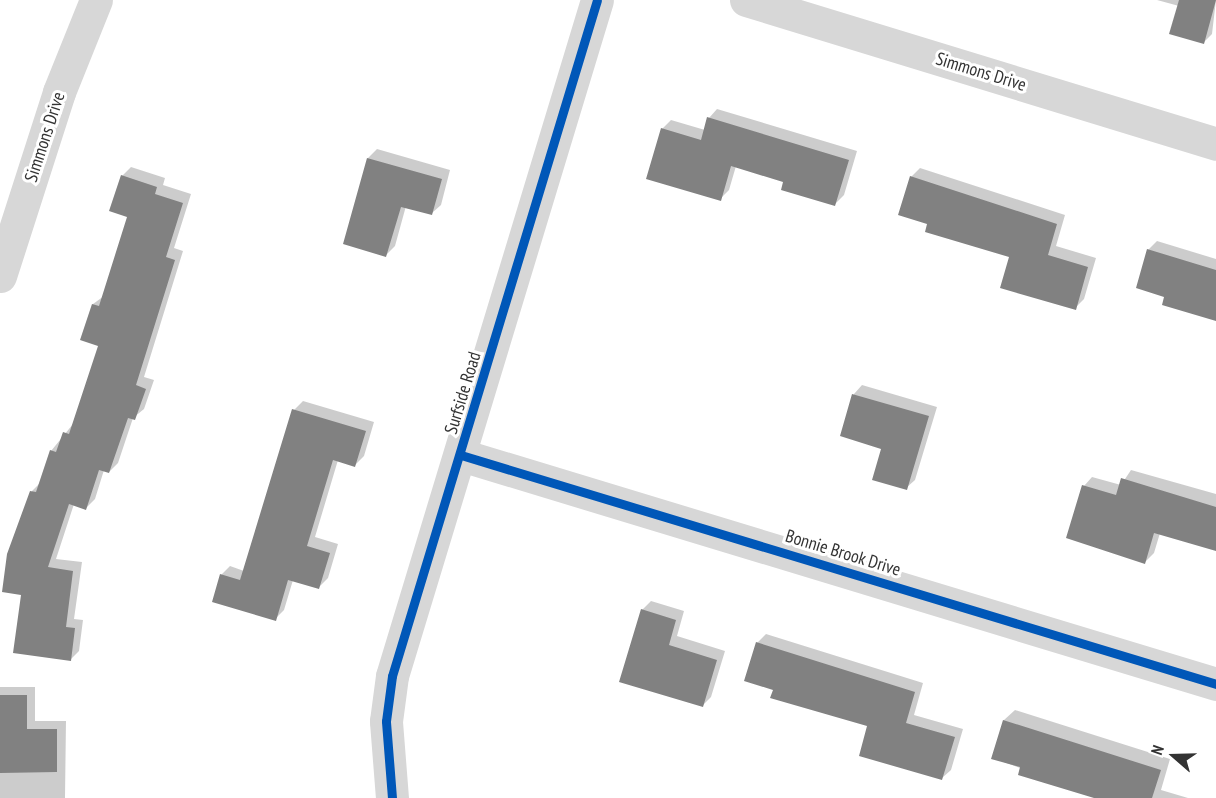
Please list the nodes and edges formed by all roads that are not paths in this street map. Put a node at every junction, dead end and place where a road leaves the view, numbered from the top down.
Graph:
1 (96, 0) edge
2 (597, 0) edge
3 (746, 0) edge
4 (1216, 144) edge
5 (0, 276) edge
6 (461, 454) junction
7 (1216, 684) edge
8 (392, 798) edge

1 - 5 street, Simmons Drive
2 - 6 street, Surfside Road
3 - 4 street, Simmons Drive
6 - 7 street, Bonnie Brook Drive
6 - 8 street, Surfside Road

